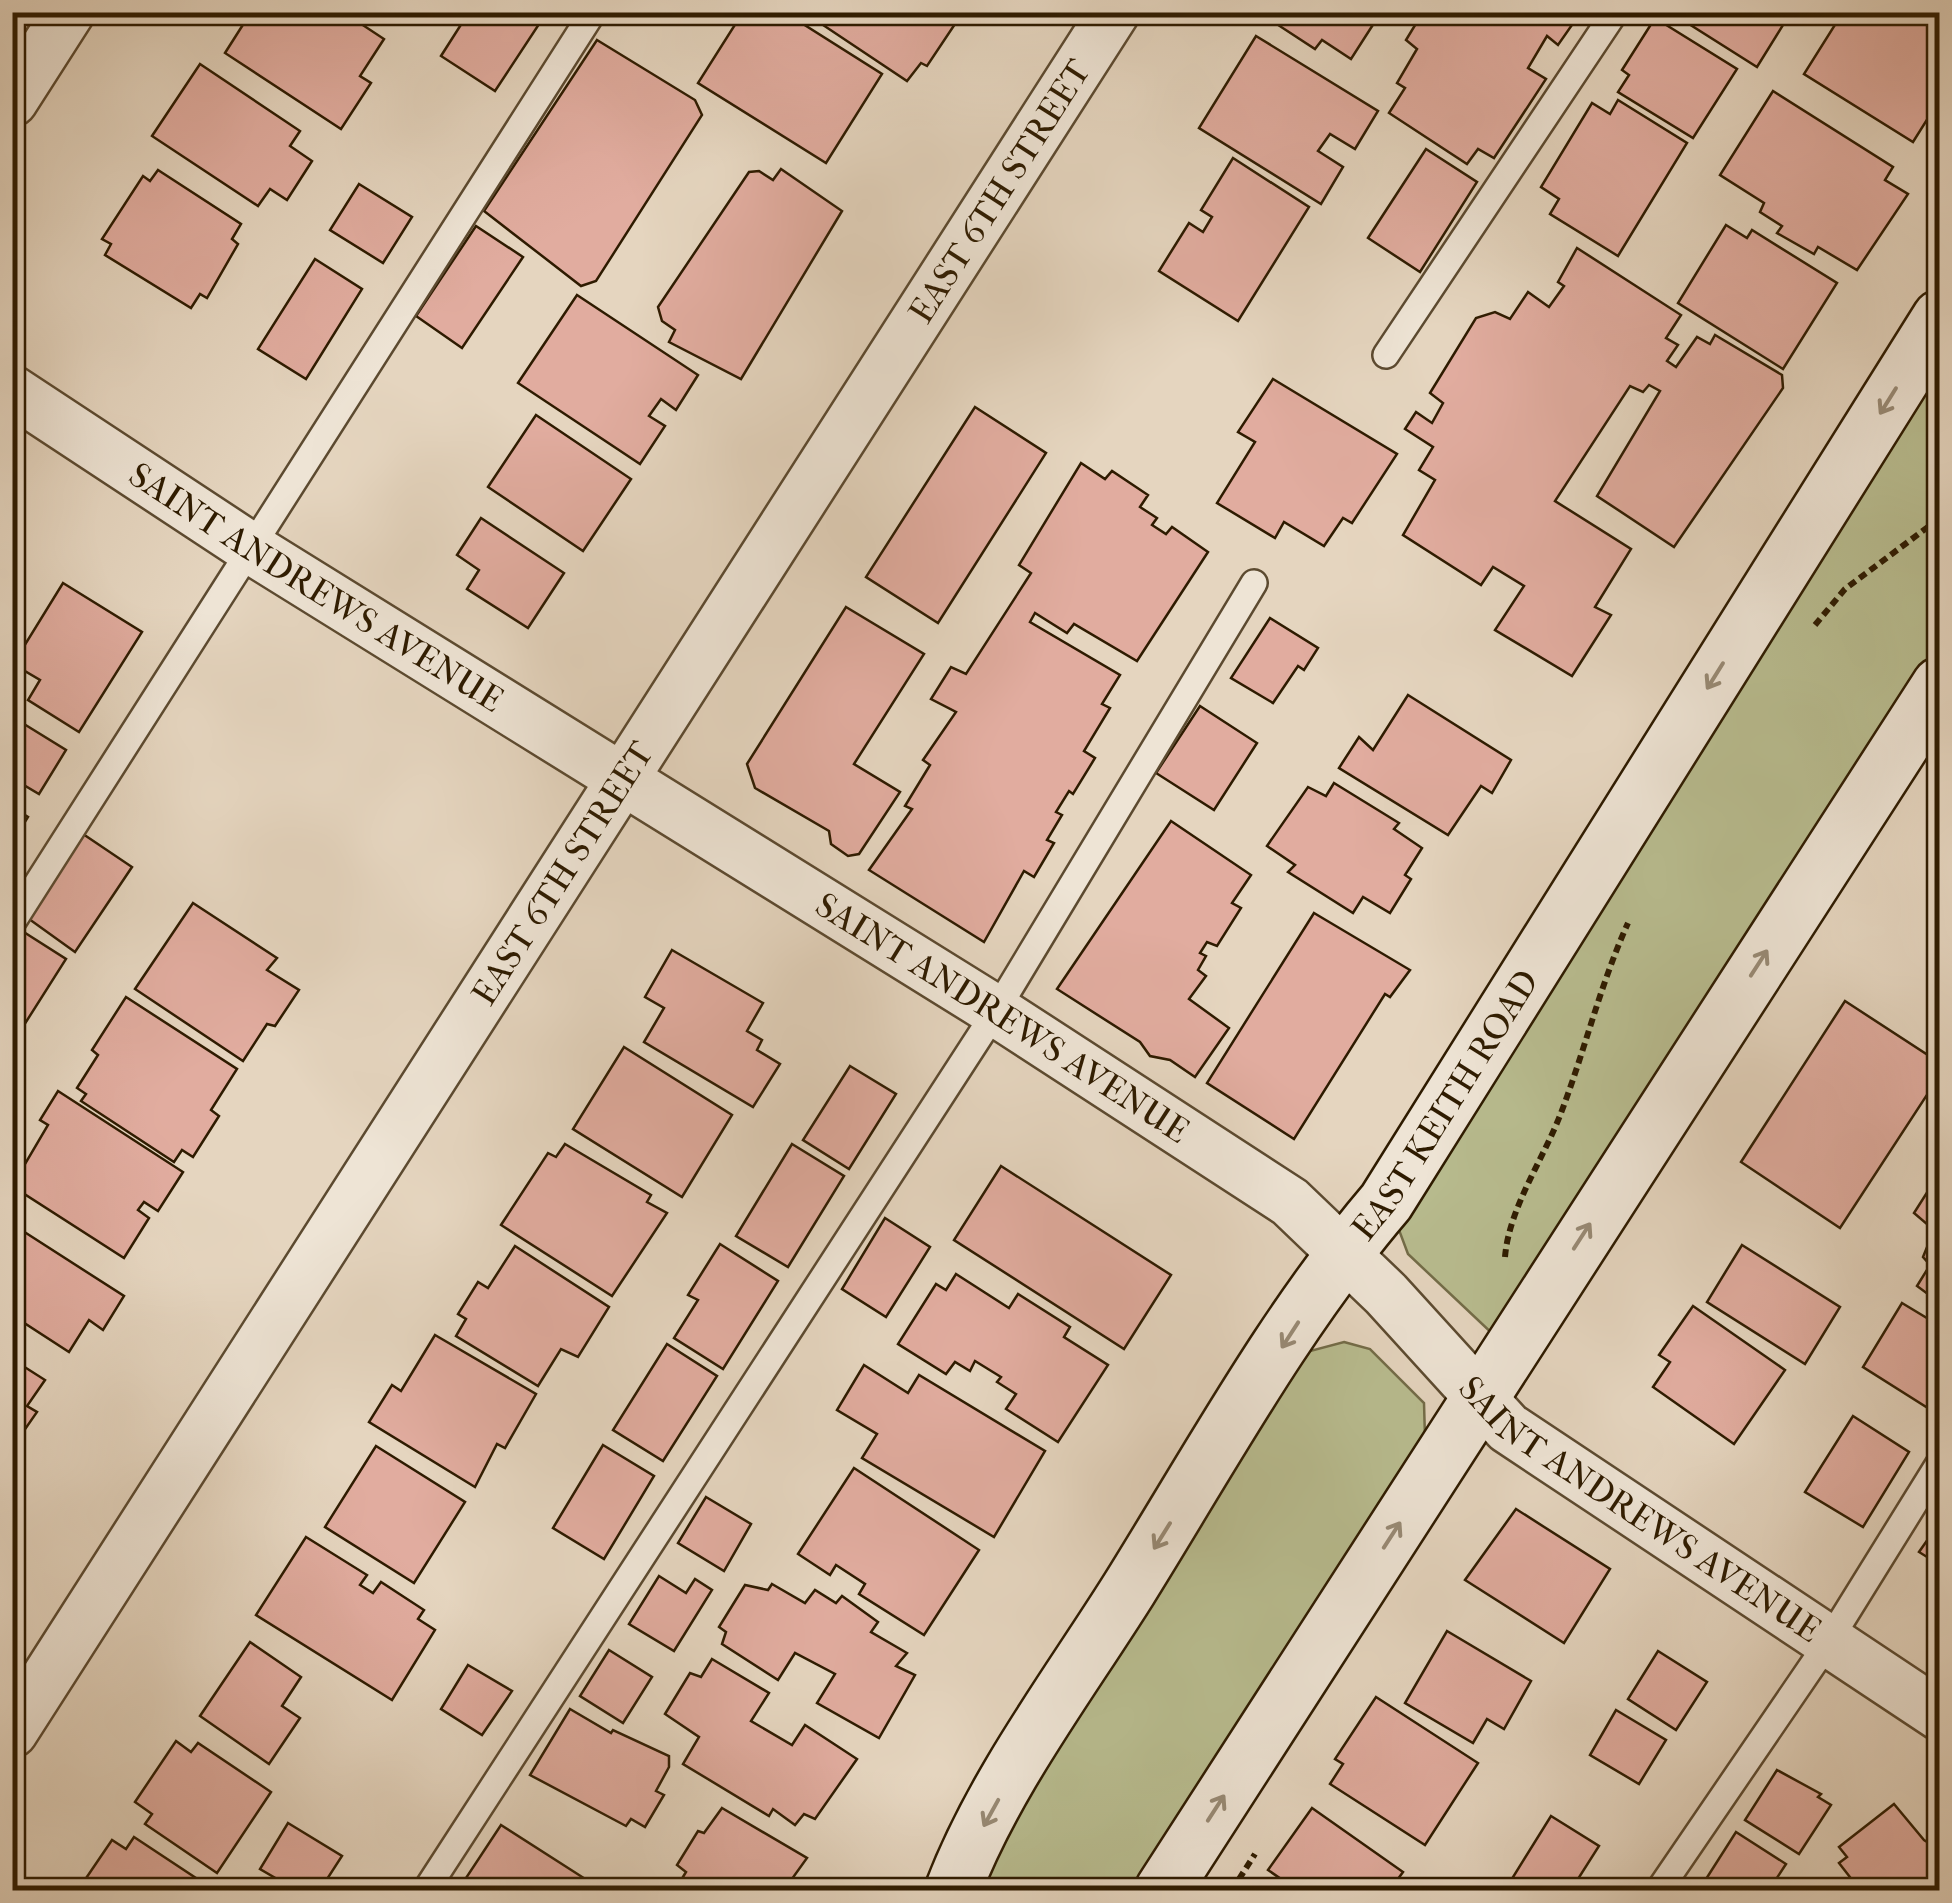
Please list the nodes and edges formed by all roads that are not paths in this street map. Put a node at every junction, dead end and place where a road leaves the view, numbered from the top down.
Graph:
1 (69, 12) edge
2 (593, 12) edge
3 (1114, 12) edge
4 (1615, 12) edge
5 (12, 100) edge
6 (1940, 318) edge
7 (1386, 355) dead end
8 (12, 391) edge
9 (252, 549) junction
10 (1254, 583) dead end
11 (1940, 685) edge
12 (624, 779) junction
13 (12, 923) edge
14 (996, 1012) junction
15 (1343, 1253) junction
16 (1478, 1400) junction
17 (1940, 1462) edge
18 (1827, 1644) junction
19 (1940, 1715) edge
20 (12, 1732) edge
21 (426, 1890) edge
22 (953, 1890) edge
23 (1163, 1890) edge
24 (1660, 1890) edge

1 - 5 street
2 - 9 lane
3 - 12 street, EAST 6TH STREET
4 - 7 lane
6 -> 15 street, EAST KEITH ROAD
8 - 9 street, SAINT ANDREWS AVENUE
9 - 12 street, SAINT ANDREWS AVENUE
9 - 13 lane
10 - 14 lane
16 -> 11 street
12 - 14 street, SAINT ANDREWS AVENUE
12 - 20 street, EAST 6TH STREET
14 - 15 street, SAINT ANDREWS AVENUE
14 - 21 lane
15 - 16 street, SAINT ANDREWS AVENUE
15 -> 22 street, EAST KEITH ROAD
16 - 18 street, SAINT ANDREWS AVENUE
23 -> 16 street
17 - 18 lane
18 - 19 street, SAINT ANDREWS AVENUE
18 - 24 lane

